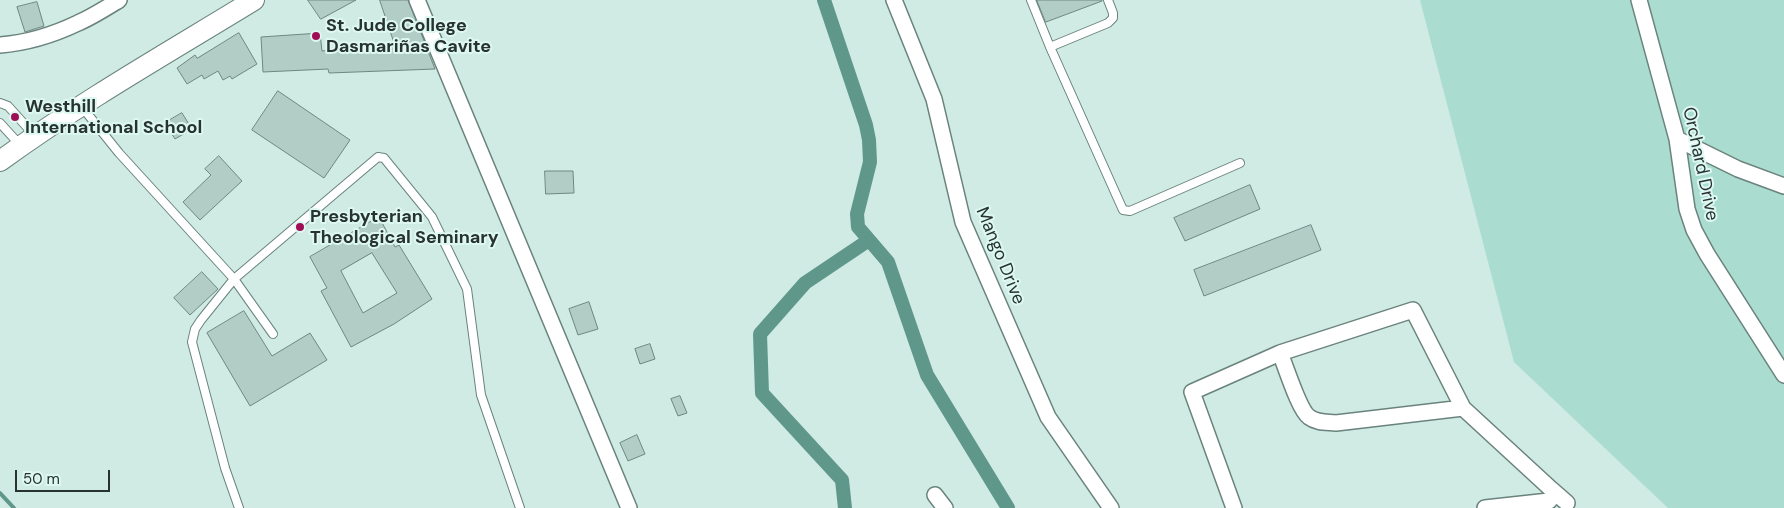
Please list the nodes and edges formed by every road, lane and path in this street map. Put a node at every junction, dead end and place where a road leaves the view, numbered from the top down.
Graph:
1 (119, 0) edge
2 (254, 0) edge
3 (417, 0) edge
4 (894, 0) edge
5 (1030, 0) edge
6 (1108, 0) edge
7 (1639, 0) edge
8 (0, 45) edge
9 (1050, 47) junction
10 (0, 103) edge
11 (81, 106) junction
12 (0, 123) edge
13 (1677, 139) junction
14 (28, 141) junction
15 (0, 161) edge
16 (1240, 163) dead end
17 (1784, 186) edge
18 (234, 279) junction
19 (274, 334) dead end
20 (1280, 353) junction
21 (1784, 375) edge
22 (1463, 408) junction
23 (1551, 489) junction
24 (935, 495) dead end
25 (1567, 503) dead end
26 (1108, 507) edge
27 (239, 508) edge
28 (520, 508) edge
29 (629, 508) edge
30 (945, 508) edge
31 (1234, 508) edge
32 (1485, 508) edge

1 - 8 street
2 - 11 main road
3 - 29 street
4 - 26 street, Mango Drive
5 - 9 lane
6 - 9 lane
7 - 13 street, Orchard Drive
9 - 16 lane
10 - 14 lane
11 - 14 main road
11 - 18 lane
12 - 14 lane
13 - 17 street
13 - 21 street, Orchard Drive
14 - 15 main road
18 - 19 lane
18 - 27 lane
18 - 28 lane
20 - 22 street
20 - 22 street
20 - 31 street
22 - 23 street
23 - 25 street
23 - 32 street
24 - 30 street

